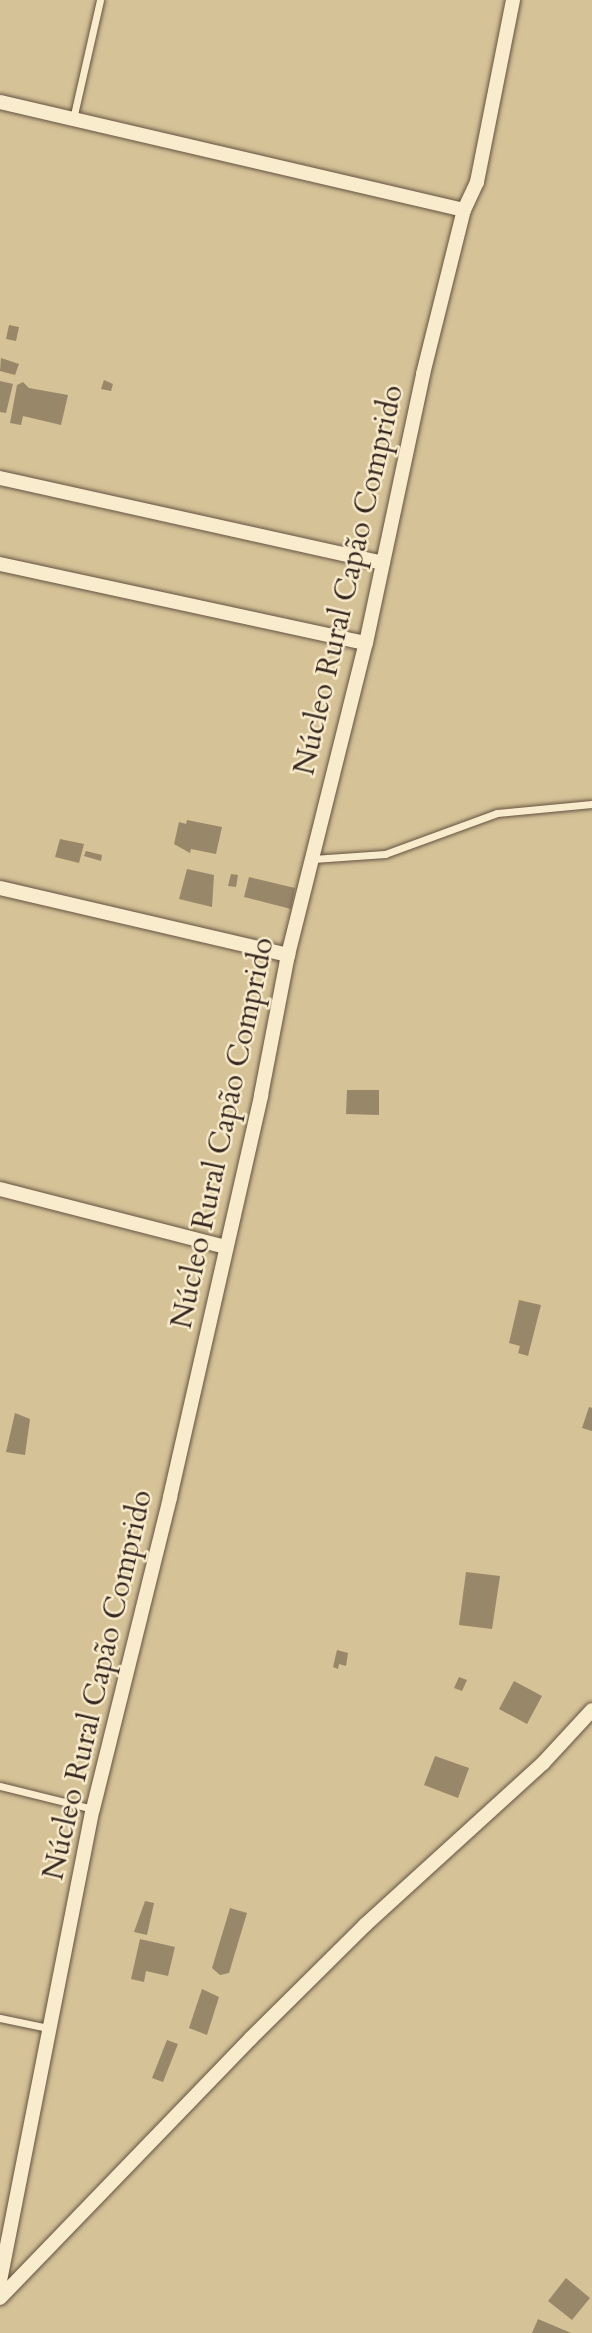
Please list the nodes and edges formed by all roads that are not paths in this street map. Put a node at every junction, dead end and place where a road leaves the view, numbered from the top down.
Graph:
1 (100, 0) edge
2 (513, 0) edge
3 (0, 102) edge
4 (73, 119) junction
5 (464, 210) junction
6 (0, 478) edge
7 (383, 563) junction
8 (0, 564) edge
9 (366, 643) junction
10 (592, 804) edge
11 (312, 859) junction
12 (0, 888) edge
13 (288, 955) junction
14 (0, 1189) edge
15 (226, 1247) junction
16 (592, 1710) edge
17 (0, 1786) edge
18 (93, 1809) junction
19 (0, 2018) edge
20 (48, 2028) junction
21 (0, 2281) edge
22 (0, 2298) edge

1 - 4 lane
2 - 5 street, Núcleo Rural Capão Comprido
3 - 4 street
4 - 5 street
5 - 7 street, Núcleo Rural Capão Comprido
6 - 7 street
7 - 9 street, Núcleo Rural Capão Comprido
8 - 9 street
9 - 11 street, Núcleo Rural Capão Comprido
10 - 11 lane
11 - 13 street, Núcleo Rural Capão Comprido
12 - 13 street
13 - 15 street, Núcleo Rural Capão Comprido
14 - 15 street
15 - 18 street, Núcleo Rural Capão Comprido
16 - 22 street
17 - 18 lane
18 - 20 street, Núcleo Rural Capão Comprido
19 - 20 lane
20 - 21 street, Núcleo Rural Capão Comprido

